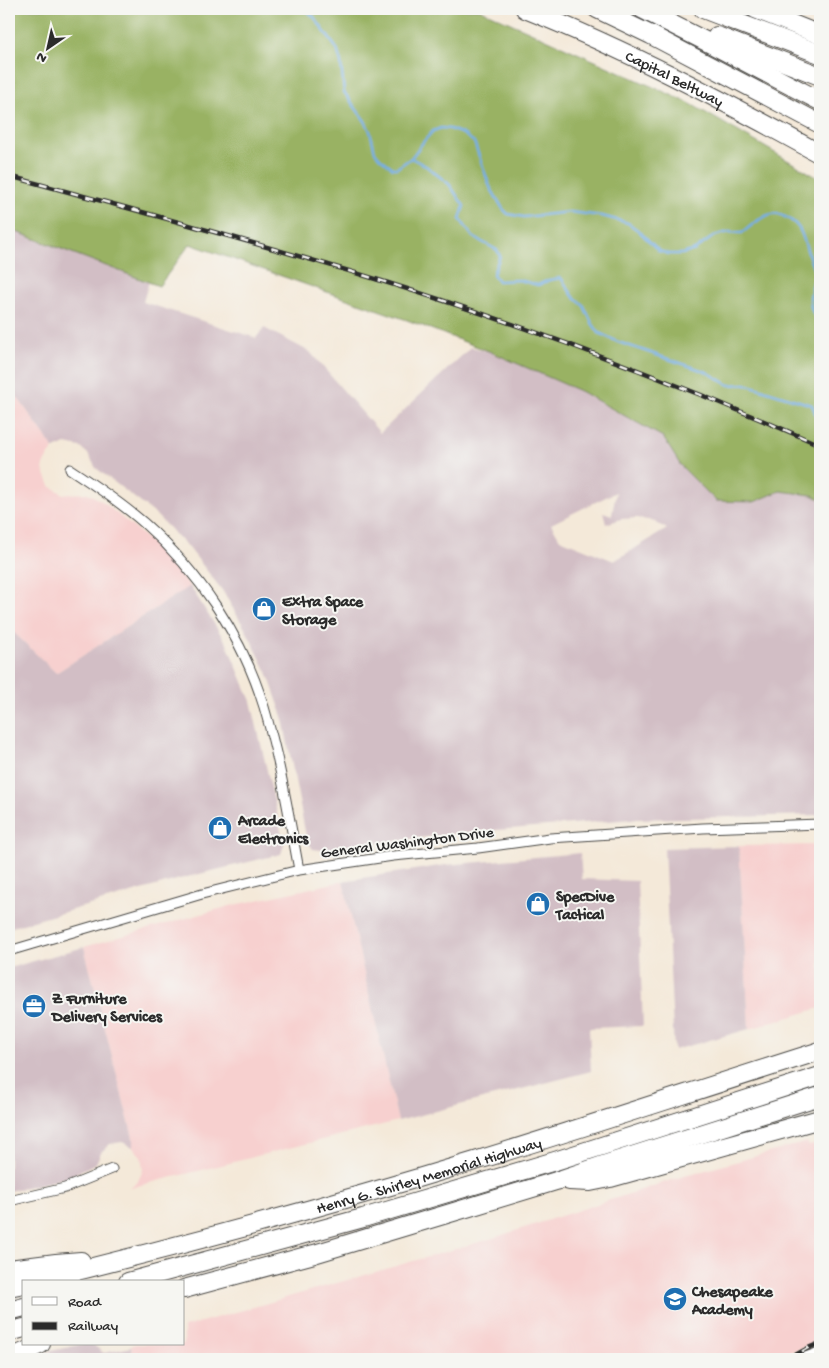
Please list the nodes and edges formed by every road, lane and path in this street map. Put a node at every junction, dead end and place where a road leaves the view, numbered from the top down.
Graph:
1 (525, 9) edge
2 (597, 9) edge
3 (642, 9) edge
4 (646, 9) edge
5 (703, 9) edge
6 (755, 9) edge
7 (820, 36) edge
8 (820, 54) edge
9 (820, 76) edge
10 (820, 101) edge
11 (820, 124) edge
12 (820, 154) edge
13 (70, 469) dead end
14 (820, 824) edge
15 (299, 870) junction
16 (9, 951) edge
17 (820, 1051) edge
18 (820, 1076) edge
19 (820, 1096) edge
20 (820, 1119) edge
21 (112, 1169) dead end
22 (556, 1181) junction
23 (9, 1201) edge
24 (124, 1258) junction
25 (9, 1269) edge
26 (40, 1280) edge
27 (135, 1280) edge
28 (22, 1284) edge
29 (9, 1287) edge
30 (185, 1289) edge
31 (22, 1307) edge
32 (9, 1310) edge
33 (22, 1329) edge
34 (9, 1332) edge
35 (37, 1346) edge
36 (820, 1353) edge
37 (13, 1359) edge
38 (803, 1359) edge

1 - 12 highway, Capital Beltway
2 - 11 highway
3 - 10 highway
4 - 9 highway
5 - 8 highway
6 - 7 highway
13 - 15 street
14 - 15 street, General Washington Drive
15 - 16 street, General Washington Drive
17 - 24 highway, Henry G. Shirley Memorial Highway
18 - 27 highway
19 - 22 highway
20 - 22 highway
21 - 23 street
22 - 30 highway
24 - 25 highway
24 - 26 highway, Henry G. Shirley Memorial Highway
28 - 29 highway
31 - 32 highway
33 - 34 highway
35 - 37 highway
36 - 38 street

